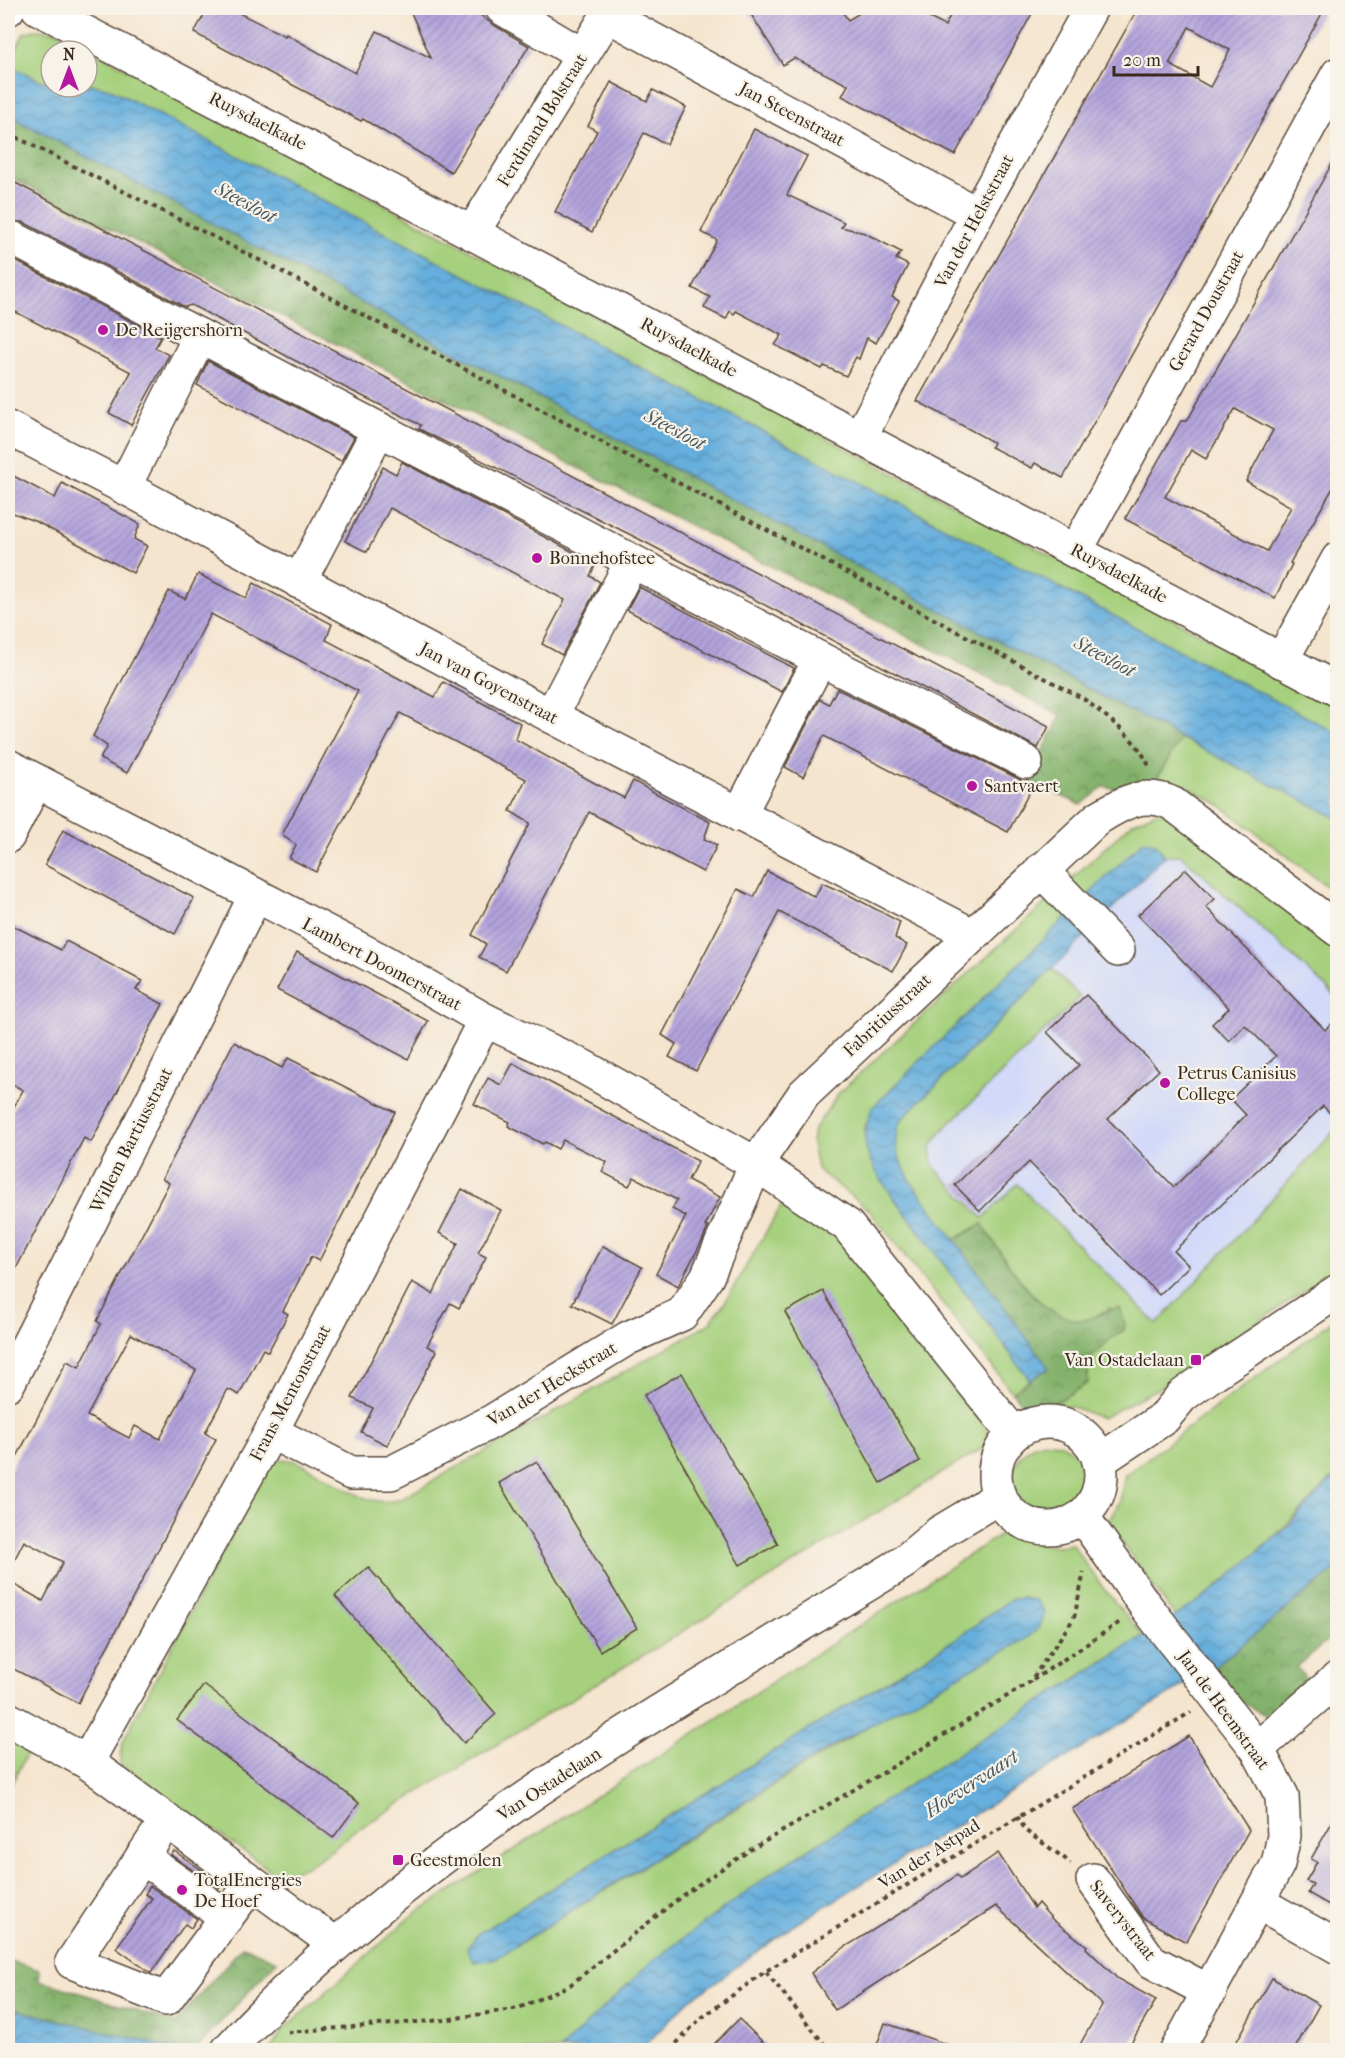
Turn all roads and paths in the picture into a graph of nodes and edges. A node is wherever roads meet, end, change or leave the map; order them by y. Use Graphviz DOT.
graph roads {
  1 [pos="38,8"];
  2 [pos="502,8"];
  3 [pos="1092,8"];
  4 [pos="609,11"];
  5 [pos="582,55"];
  6 [pos="1338,74"];
  7 [pos="8,133"];
  8 [pos="977,214"];
  9 [pos="472,233"];
  10 [pos="15,239"];
  11 [pos="200,336"];
  12 [pos="8,428"];
  13 [pos="379,429"];
  14 [pos="860,437"];
  15 [pos="124,488"];
  16 [pos="1076,550"];
  17 [pos="1338,559"];
  18 [pos="632,561"];
  19 [pos="299,582"];
  20 [pos="820,659"];
  21 [pos="1281,661"];
  22 [pos="1338,690"];
  23 [pos="551,716"];
  24 [pos="1026,762"];
  25 [pos="8,766"];
  26 [pos="36,782"];
  27 [pos="1163,799"];
  28 [pos="739,815"];
  29 [pos="8,836"];
  30 [pos="1041,870"];
  31 [pos="255,897"];
  32 [pos="1338,930"];
  33 [pos="972,935"];
  34 [pos="1109,940"];
  35 [pos="485,1020"];
  36 [pos="756,1164"];
  37 [pos="1338,1291"];
  38 [pos="8,1384"];
  39 [pos="271,1432"];
  40 [pos="1014,1434"];
  41 [pos="1094,1451"];
  42 [pos="1005,1505"];
  43 [pos="1091,1529"];
  44 [pos="1153,1615"];
  45 [pos="1338,1678"];
  46 [pos="1030,1682"];
  47 [pos="1208,1687"];
  48 [pos="8,1719"];
  49 [pos="1257,1749"];
  50 [pos="87,1762"];
  51 [pos="1017,1816"];
  52 [pos="166,1820"];
  53 [pos="142,1857"];
  54 [pos="1093,1880"];
  55 [pos="252,1883"];
  56 [pos="1258,1903"];
  57 [pos="227,1917"];
  58 [pos="334,1943"];
  59 [pos="1338,1947"];
  60 [pos="766,1971"];
  61 [pos="1210,1992"];
  62 [pos="236,2042"];
  63 [pos="669,2050"];
  64 [pos="829,2050"];
  65 [pos="1177,2050"];
  1 -- 9 [label="street, Ruysdaelkade"];
  2 -- 5 [label="street"];
  3 -- 8 [label="street, Van der Helststraat"];
  4 -- 5 [label="street, Ferdinand Bolstraat"];
  4 -- 8 [label="street, Jan Steenstraat"];
  5 -- 9 [label="street, Ferdinand Bolstraat"];
  6 -- 16 [label="street, Gerard Doustraat"];
  7 -- 27 [label="path"];
  8 -- 14 [label="street, Van der Helststraat"];
  9 -- 14 [label="street, Ruysdaelkade"];
  10 -- 11 [label="street"];
  11 -- 13 [label="street"];
  11 -- 15 [label="street"];
  12 -- 15 [label="street, Jan van Goyenstraat"];
  13 -- 18 [label="street"];
  13 -- 19 [label="street"];
  14 -- 16 [label="street, Ruysdaelkade"];
  15 -- 19 [label="street, Jan van Goyenstraat"];
  16 -- 21 [label="street, Ruysdaelkade"];
  17 -- 21 [label="street"];
  18 -- 20 [label="street"];
  18 -- 23 [label="street"];
  19 -- 23 [label="street, Jan van Goyenstraat"];
  20 -- 24 [label="street"];
  20 -- 28 [label="street"];
  21 -- 22 [label="street, Ruysdaelkade"];
  23 -- 28 [label="street, Jan van Goyenstraat"];
  25 -- 26 [label="street, Lambert Doomerstraat"];
  26 -- 29 [label="street"];
  26 -- 31 [label="street, Lambert Doomerstraat"];
  27 -- 30 [label="street, Fabritiusstraat"];
  27 -- 32 [label="street"];
  28 -- 33 [label="street, Jan van Goyenstraat"];
  30 -- 33 [label="street, Fabritiusstraat"];
  30 -- 34 [label="street"];
  31 -- 35 [label="street, Lambert Doomerstraat"];
  31 -- 38 [label="street, Willem Bartiusstraat"];
  33 -- 36 [label="street, Fabritiusstraat"];
  35 -- 36 [label="street, Lambert Doomerstraat"];
  35 -- 39 [label="street, Frans Mentonstraat"];
  36 -- 39 [label="street, Van der Heckstraat"];
  36 -- 40 [label="street"];
  37 -- 41 [label="street"];
  39 -- 50 [label="street, Frans Mentonstraat"];
  40 -- 41 [label="street"];
  40 -- 42 [label="street"];
  41 -- 43 [label="street"];
  42 -- 43 [label="street"];
  42 -- 58 [label="street, Van Ostadelaan"];
  43 -- 44 [label="street, Jan de Heemstraat"];
  43 -- 46 [label="path"];
  44 -- 46 [label="path"];
  44 -- 47 [label="street, Jan de Heemstraat"];
  45 -- 49 [label="street"];
  46 -- 62 [label="path"];
  47 -- 49 [label="street, Jan de Heemstraat"];
  47 -- 51 [label="path, Van der Astpad"];
  48 -- 50 [label="street"];
  49 -- 56 [label="street, Jan de Heemstraat"];
  50 -- 52 [label="street"];
  51 -- 54 [label="path, Saverystraat"];
  51 -- 60 [label="path, Van der Astpad"];
  52 -- 53 [label="street"];
  52 -- 55 [label="street"];
  53 -- 57 [label="street"];
  53 -- 57 [label="street"];
  54 -- 61 [label="street, Saverystraat"];
  55 -- 57 [label="street"];
  55 -- 58 [label="street"];
  56 -- 59 [label="street"];
  56 -- 61 [label="street, Jan de Heemstraat"];
  58 -- 62 [label="street, Van Ostadelaan"];
  60 -- 63 [label="path, Van der Astpad"];
  60 -- 64 [label="path"];
  61 -- 65 [label="street, Jan de Heemstraat"];
}
